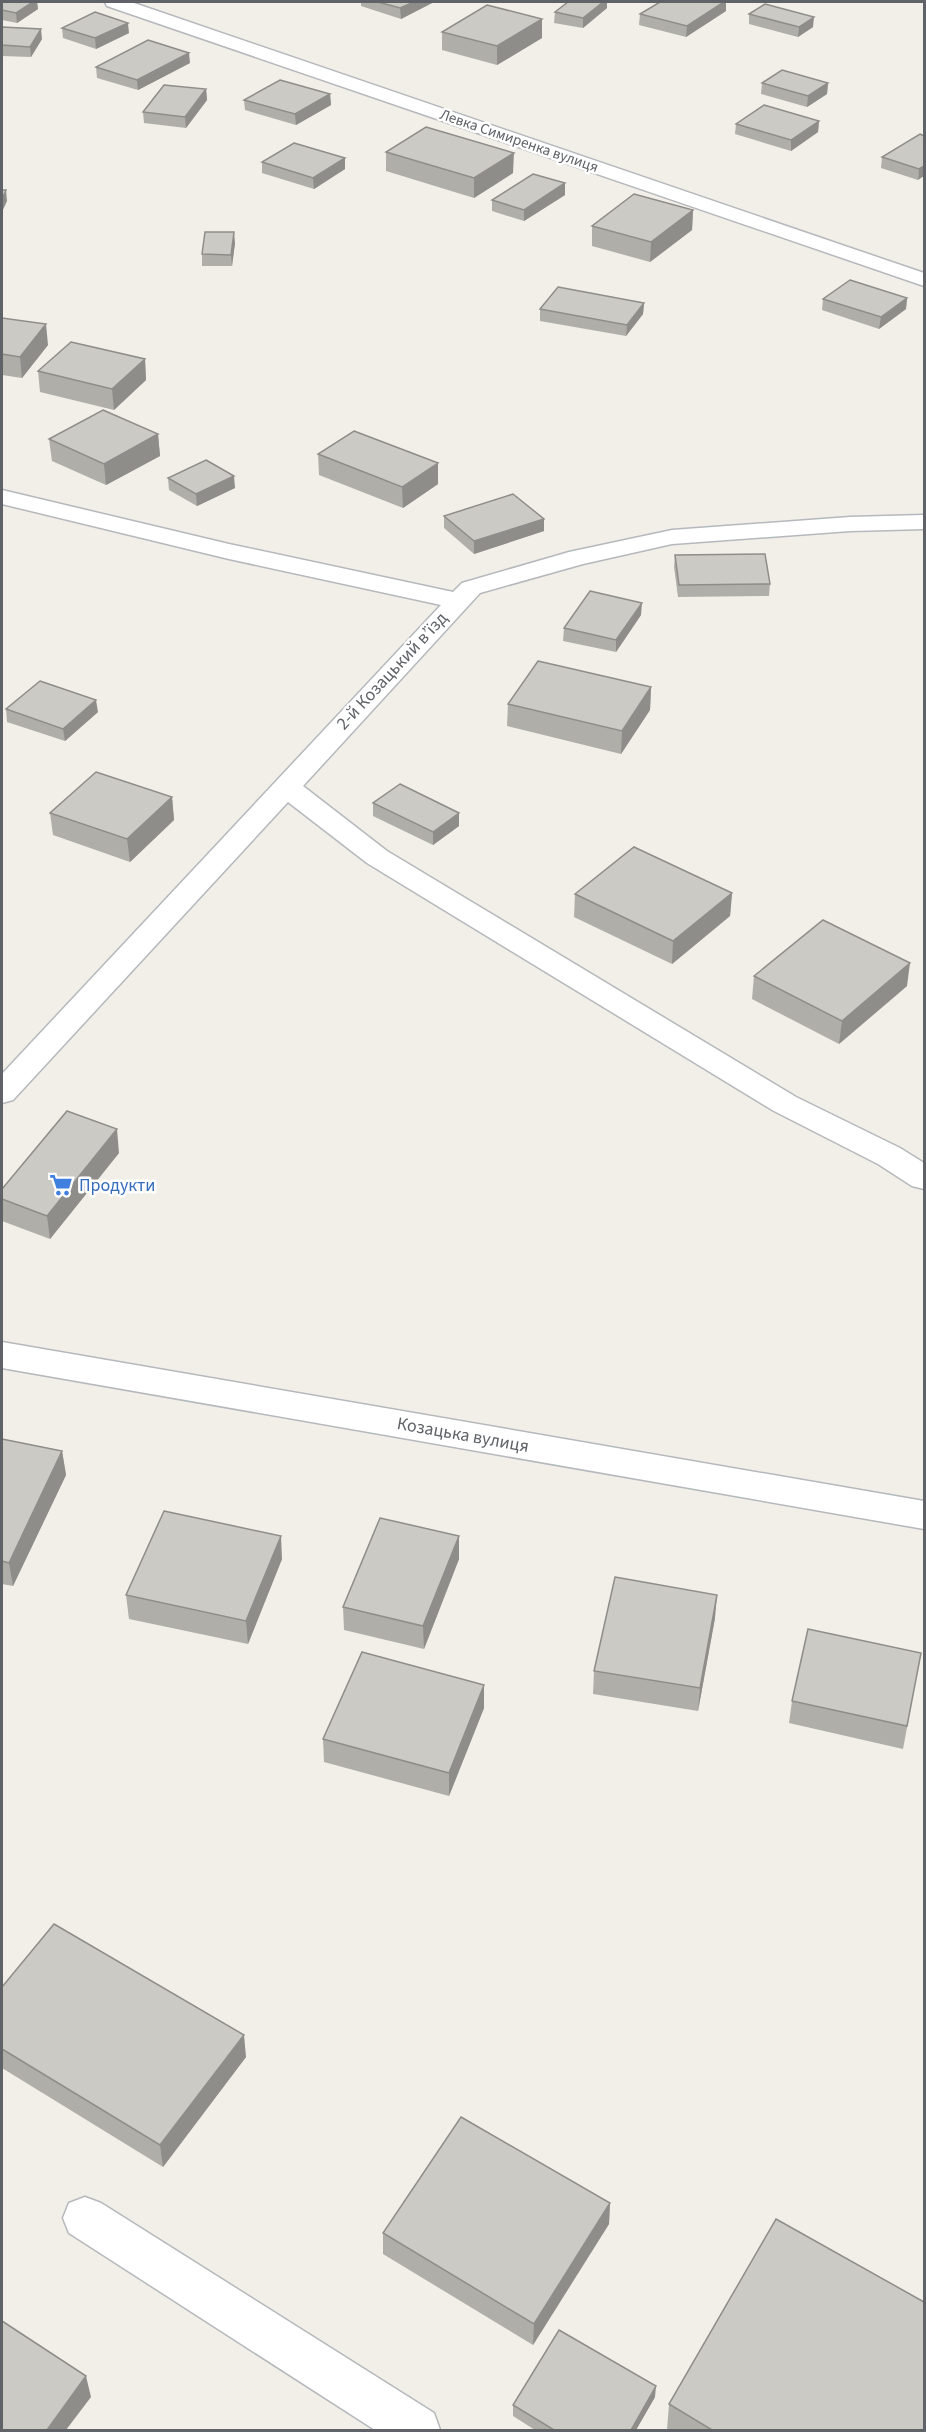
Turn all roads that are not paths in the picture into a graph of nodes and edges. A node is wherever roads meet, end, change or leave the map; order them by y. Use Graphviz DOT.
graph roads {
  1 [pos="114,2"];
  2 [pos="924,280"];
  3 [pos="2,497"];
  4 [pos="919,520"];
  5 [pos="457,601"];
  6 [pos="286,786"];
  7 [pos="2,1093"];
  8 [pos="924,1178"];
  9 [pos="2,1355"];
  10 [pos="924,1515"];
  11 [pos="85,2218"];
  12 [pos="417,2430"];
  1 -- 2 [label="street, Левка Симиренка вулиця"];
  3 -- 5 [label="street"];
  4 -- 5 [label="street, 2-й Козацький в’їзд"];
  5 -- 6 [label="street, 2-й Козацький в’їзд"];
  6 -- 7 [label="street, 2-й Козацький в’їзд"];
  6 -- 8 [label="street"];
  9 -- 10 [label="street, Козацька вулиця"];
  11 -- 12 [label="street"];
}
